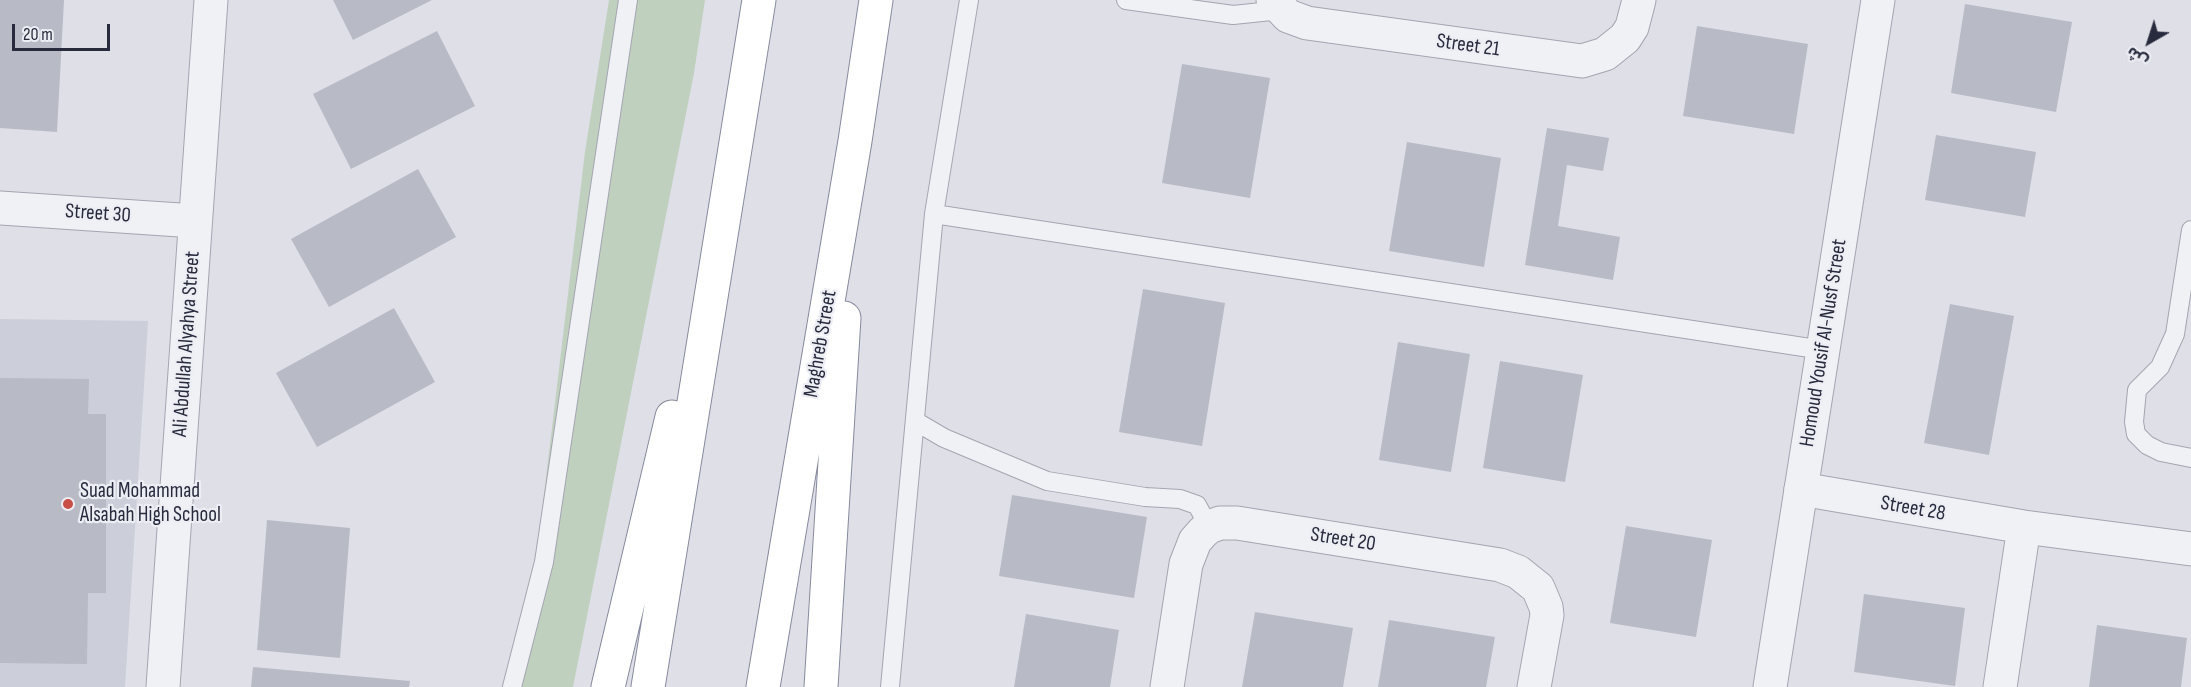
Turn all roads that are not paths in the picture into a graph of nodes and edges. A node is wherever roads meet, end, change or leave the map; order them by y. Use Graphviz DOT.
graph roads {
  1 [pos="211,0"];
  2 [pos="628,0"];
  3 [pos="759,0"];
  4 [pos="876,0"];
  5 [pos="969,0"];
  6 [pos="1126,0"];
  7 [pos="1639,0"];
  8 [pos="1878,0"];
  9 [pos="1277,5"];
  10 [pos="741,117"];
  11 [pos="855,141"];
  12 [pos="0,208"];
  13 [pos="934,214"];
  14 [pos="195,220"];
  15 [pos="2191,230"];
  16 [pos="2187,288"];
  17 [pos="1823,350"];
  18 [pos="915,421"];
  19 [pos="2191,458"];
  20 [pos="1801,489"];
  21 [pos="1209,526"];
  22 [pos="2024,527"];
  23 [pos="2191,549"];
  24 [pos="162,687"];
  25 [pos="512,687"];
  26 [pos="608,687"];
  27 [pos="648,687"];
  28 [pos="762,687"];
  29 [pos="820,687"];
  30 [pos="890,687"];
  31 [pos="1167,687"];
  32 [pos="1534,687"];
  33 [pos="1770,687"];
  34 [pos="2000,687"];
  1 -- 14 [label="street, Ali Abdullah Alyahya Street"];
  2 -- 25 [label="lane"];
  3 -- 10 [label="highway"];
  4 -- 11 [label="highway, Maghreb Street"];
  5 -- 13 [label="lane"];
  6 -- 9 [label="lane"];
  7 -- 9 [label="street, Street 21"];
  8 -- 17 [label="street, Homoud Yousif Al-Nusf Street"];
  10 -- 26 [label="highway"];
  10 -- 27 [label="highway"];
  11 -- 28 [label="highway, Maghreb Street"];
  11 -- 29 [label="highway"];
  12 -- 14 [label="street, Street 30"];
  13 -- 17 [label="lane"];
  13 -- 18 [label="lane"];
  14 -- 24 [label="street, Ali Abdullah Alyahya Street"];
  15 -- 16 [label="lane"];
  16 -- 19 [label="lane"];
  17 -- 20 [label="street, Homoud Yousif Al-Nusf Street"];
  18 -- 21 [label="lane"];
  18 -- 30 [label="lane"];
  20 -- 22 [label="street, Street 28"];
  20 -- 33 [label="street, Homoud Yousif Al-Nusf Street"];
  21 -- 31 [label="street"];
  21 -- 32 [label="street, Street 20"];
  22 -- 23 [label="street, Street 28"];
  22 -- 34 [label="street"];
}
